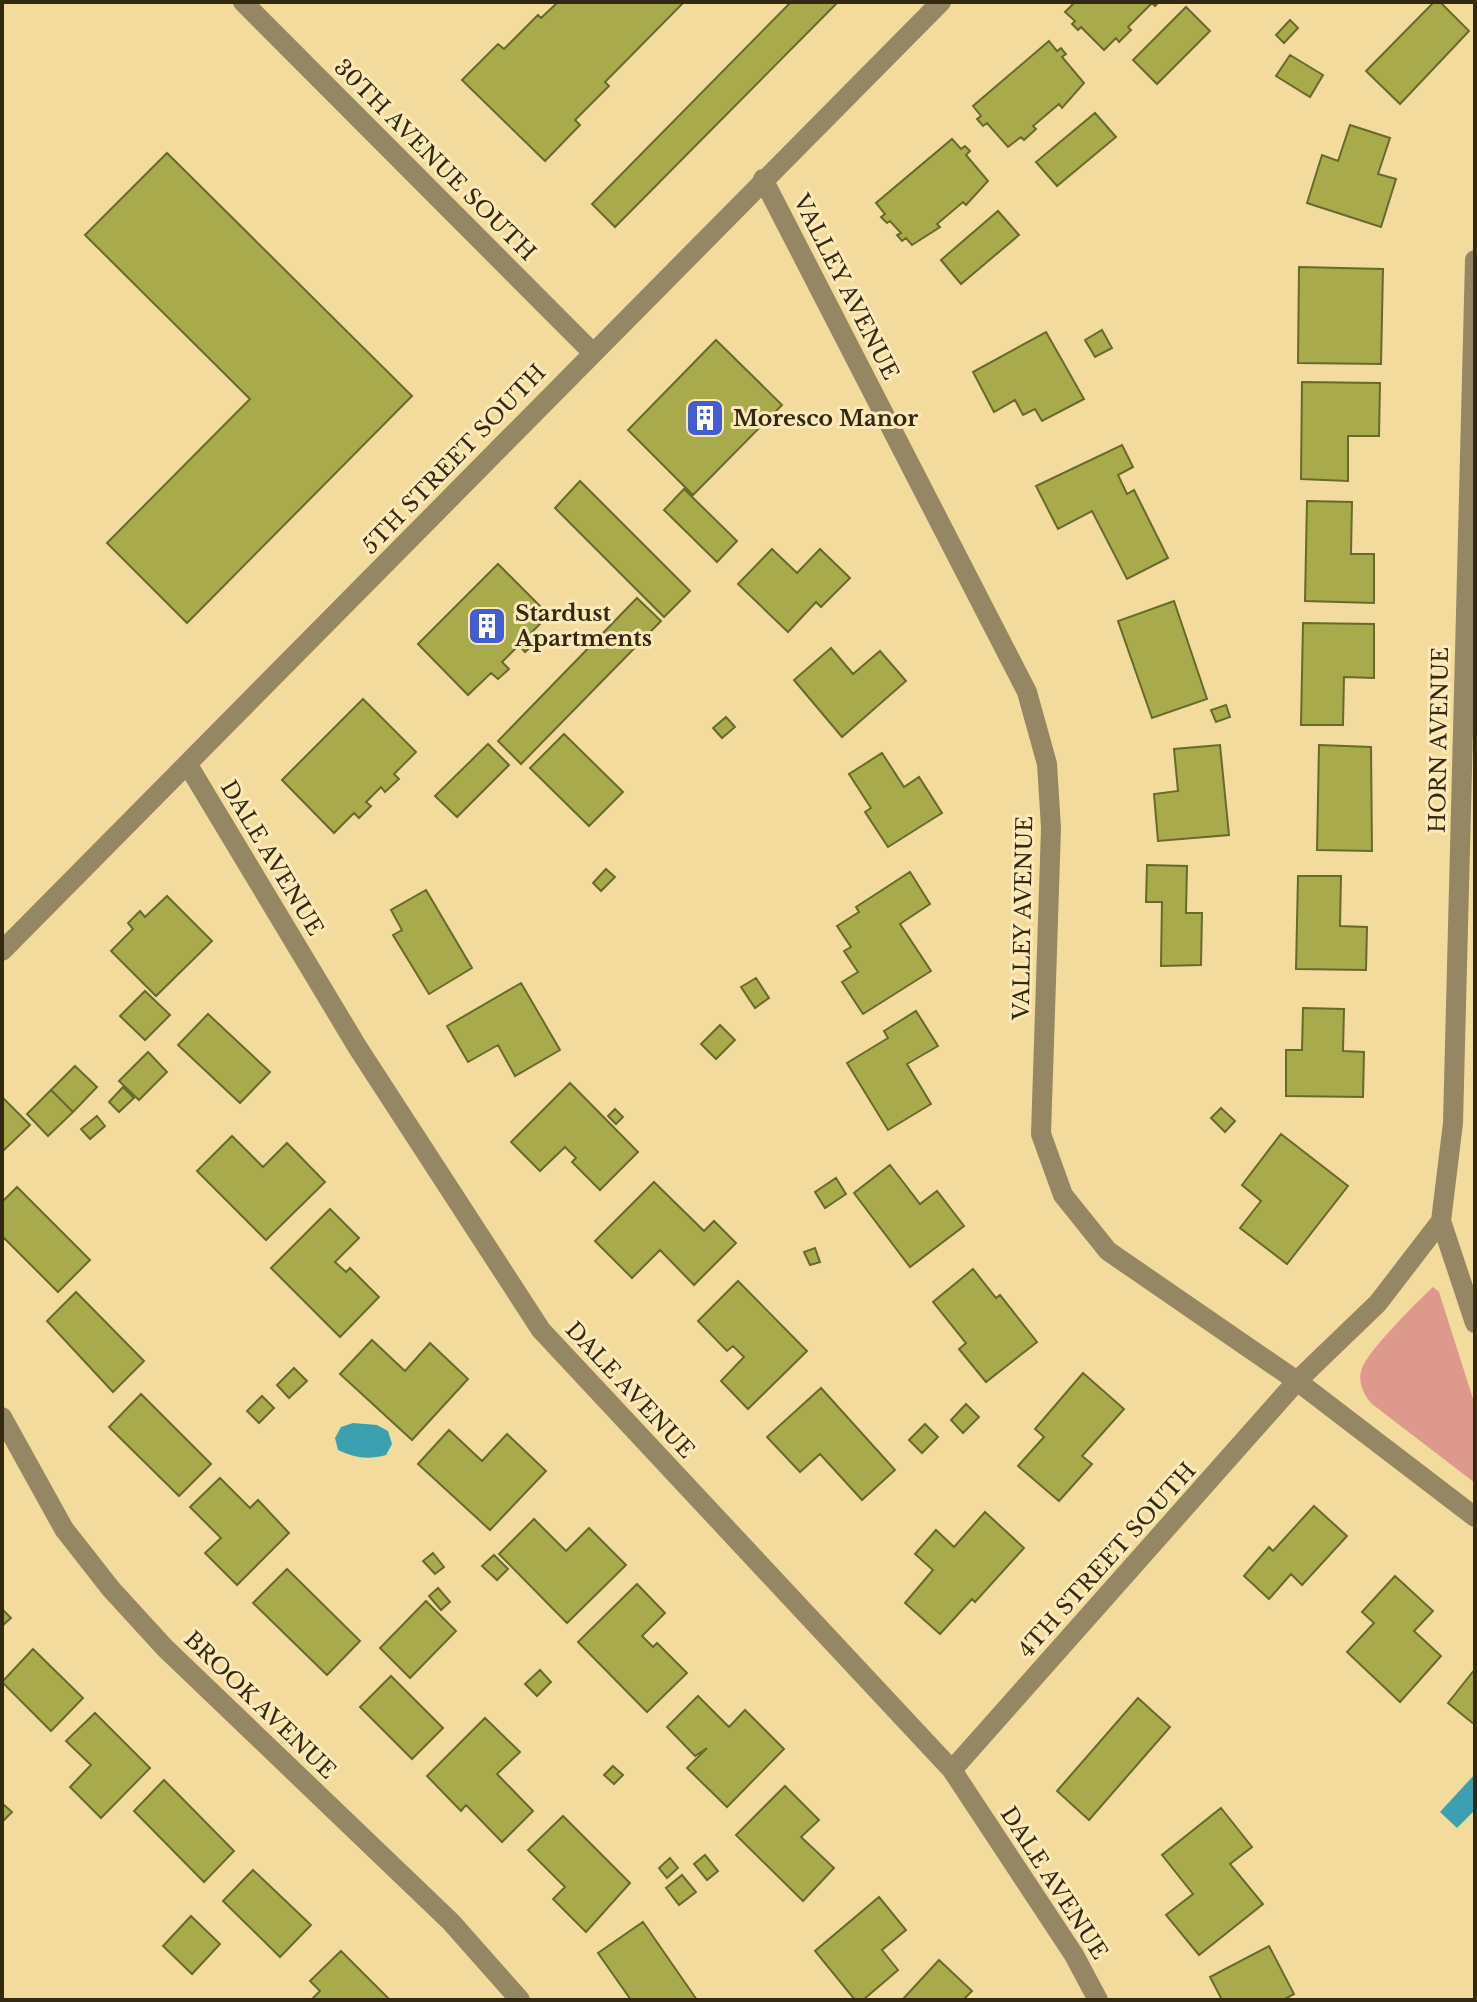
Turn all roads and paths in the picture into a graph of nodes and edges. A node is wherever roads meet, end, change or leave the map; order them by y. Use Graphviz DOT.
graph roads {
  1 [pos="243,2"];
  2 [pos="941,2"];
  3 [pos="763,179"];
  4 [pos="1475,260"];
  5 [pos="592,352"];
  6 [pos="188,765"];
  7 [pos="2,951"];
  8 [pos="1441,1221"];
  9 [pos="1475,1323"];
  10 [pos="1297,1381"];
  11 [pos="2,1417"];
  12 [pos="1475,1517"];
  13 [pos="952,1770"];
  14 [pos="520,2000"];
  15 [pos="1098,2000"];
  1 -- 5 [label="street, 30TH AVENUE SOUTH"];
  2 -- 3 [label="street, 5TH STREET SOUTH"];
  3 -- 5 [label="street, 5TH STREET SOUTH"];
  3 -- 10 [label="street, VALLEY AVENUE"];
  4 -- 8 [label="street, HORN AVENUE"];
  5 -- 6 [label="street, 5TH STREET SOUTH"];
  6 -- 7 [label="street, 5TH STREET SOUTH"];
  6 -- 13 [label="street, DALE AVENUE"];
  8 -- 9 [label="street, HORN AVENUE"];
  8 -- 10 [label="street"];
  10 -- 12 [label="street, VALLEY AVENUE"];
  10 -- 13 [label="street, 4TH STREET SOUTH"];
  11 -- 14 [label="street, BROOK AVENUE"];
  13 -- 15 [label="street, DALE AVENUE"];
}
